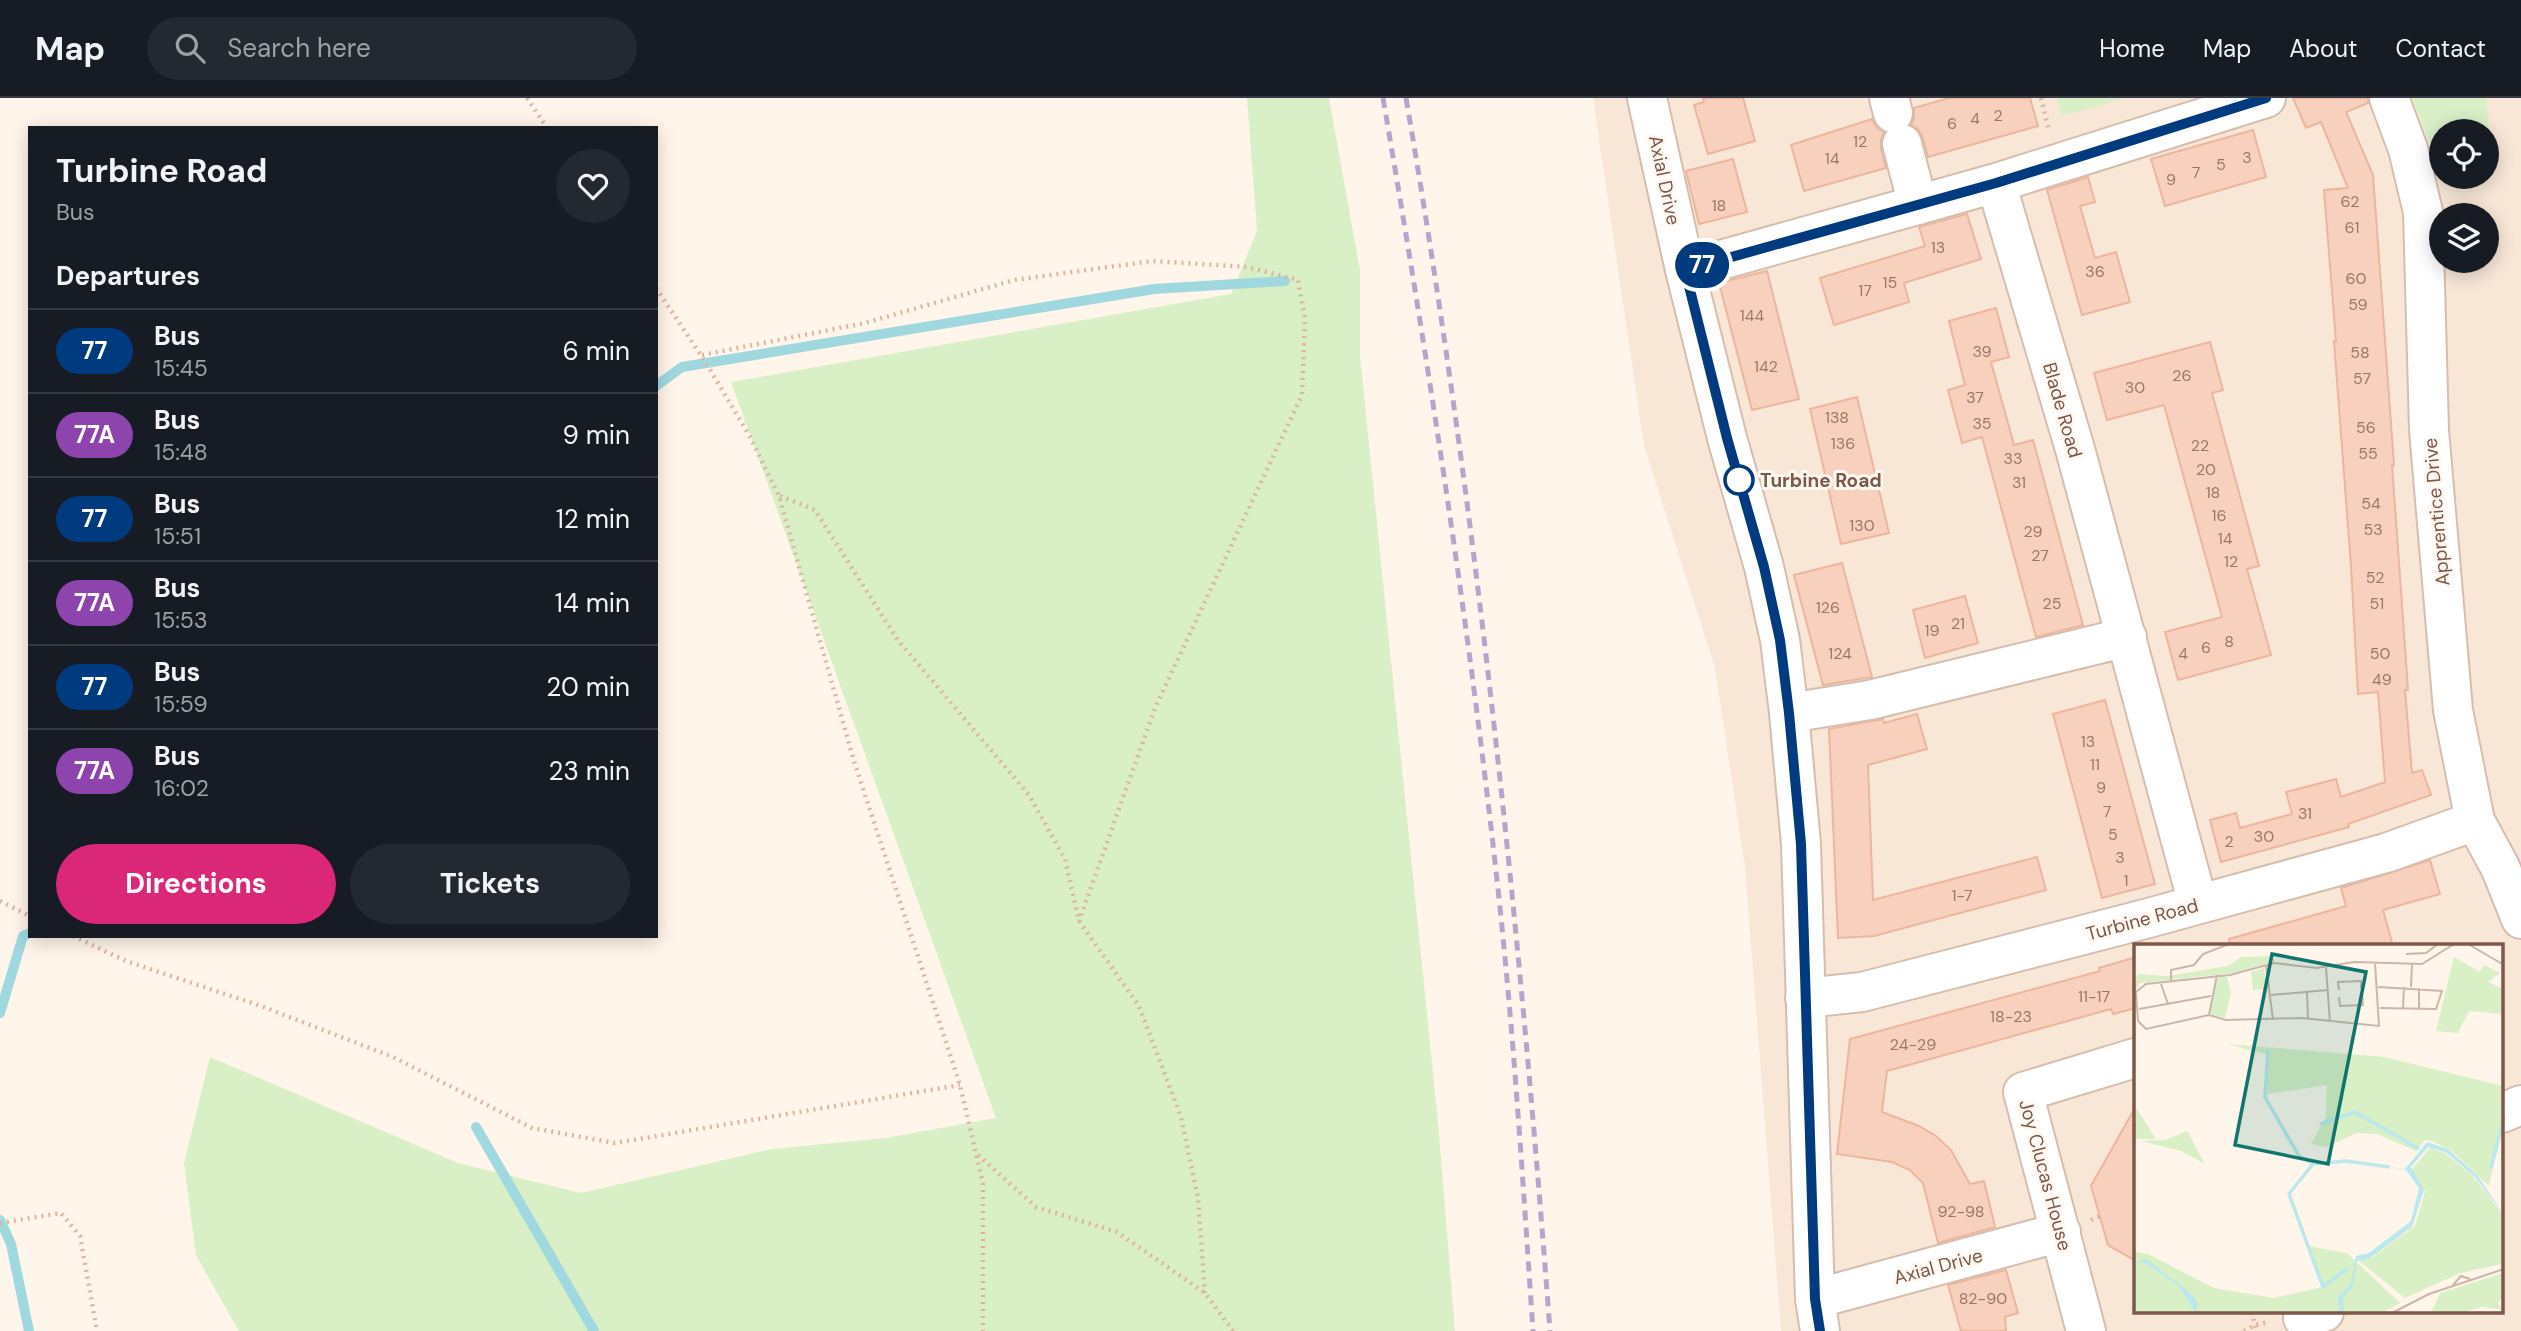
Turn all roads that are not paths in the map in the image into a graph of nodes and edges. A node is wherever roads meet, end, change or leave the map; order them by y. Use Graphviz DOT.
graph roads {
  1 [pos="1647,98"];
  2 [pos="2266,98"];
  3 [pos="2389,98"];
  4 [pos="1894,118"];
  5 [pos="1996,183"];
  6 [pos="1918,205"];
  7 [pos="1685,270"];
  8 [pos="2127,637"];
  9 [pos="1789,713"];
  10 [pos="2475,821"];
  11 [pos="2198,904"];
  12 [pos="2521,919"];
  13 [pos="1805,998"];
  14 [pos="2134,1058"];
  15 [pos="2521,1105"];
  16 [pos="2504,1112"];
  17 [pos="2061,1232"];
  18 [pos="1818,1315"];
  19 [pos="2087,1331"];
  1 -- 7 [label="street, Axial Drive"];
  2 -- 5 [label="street"];
  3 -- 10 [label="street, Apprentice Drive"];
  4 -- 6 [label="street"];
  5 -- 6 [label="street"];
  5 -- 8 [label="street, Blade Road"];
  6 -- 7 [label="street"];
  7 -- 9 [label="street, Axial Drive"];
  8 -- 9 [label="street"];
  8 -- 11 [label="street, Blade Road"];
  9 -- 13 [label="street, Axial Drive"];
  10 -- 11 [label="street, Turbine Road"];
  10 -- 12 [label="street, Apprentice Drive"];
  11 -- 13 [label="street, Turbine Road"];
  13 -- 18 [label="street, Axial Drive"];
  14 -- 17 [label="street, Joy Clucas House"];
  15 -- 16 [label="street"];
  17 -- 18 [label="street, Axial Drive"];
  17 -- 19 [label="street, Joy Clucas House"];
}
